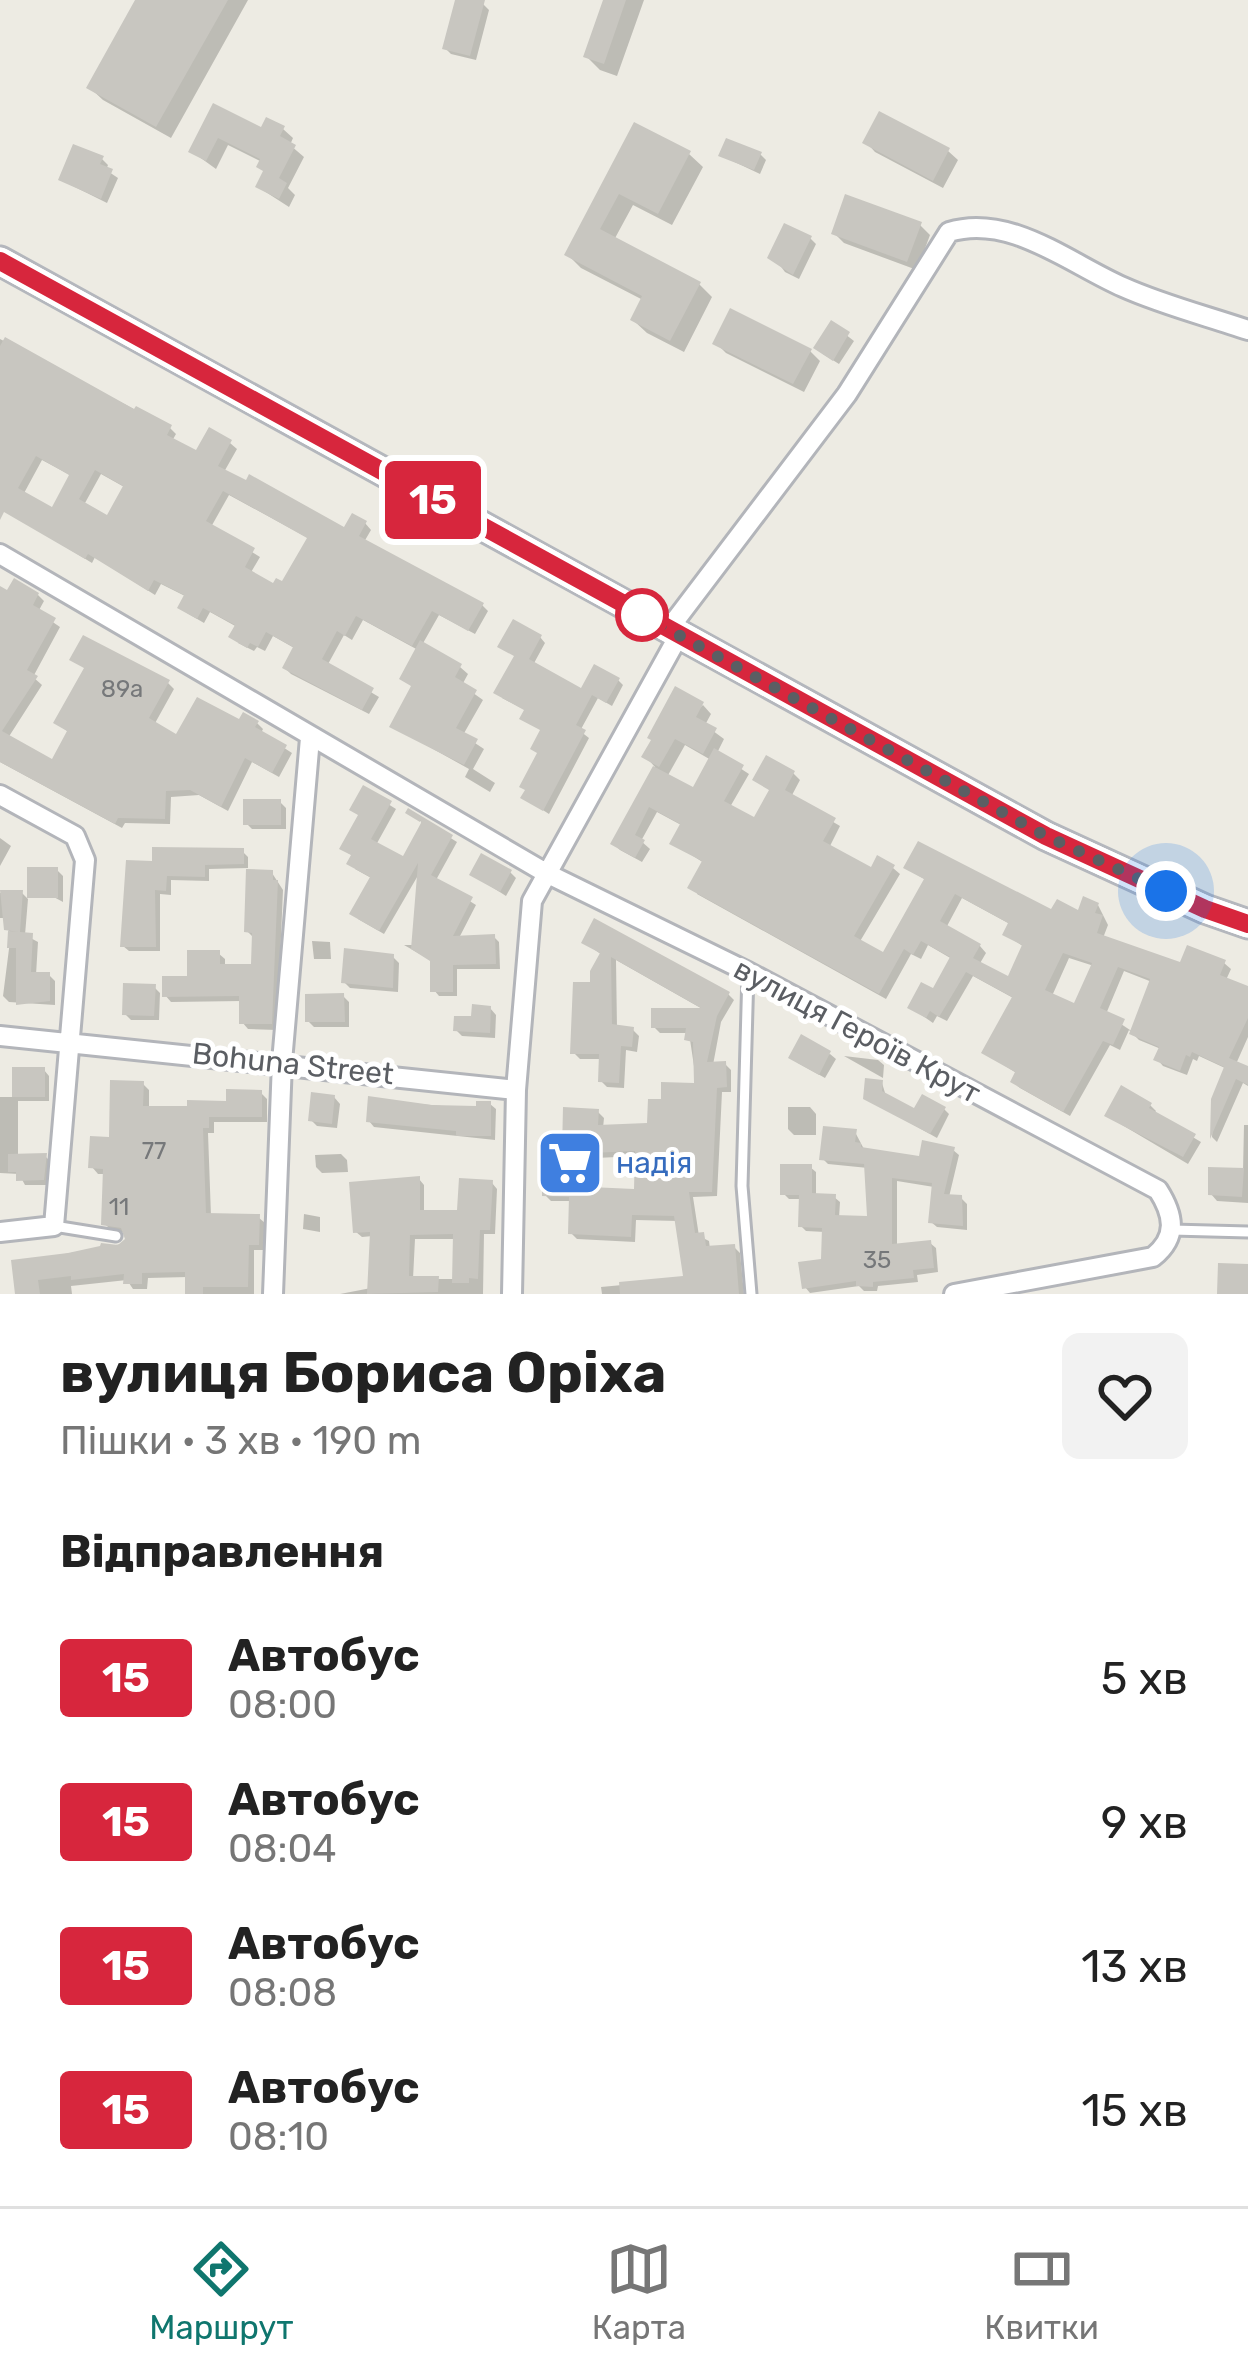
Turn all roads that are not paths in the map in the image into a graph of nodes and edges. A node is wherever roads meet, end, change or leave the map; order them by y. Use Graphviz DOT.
graph roads {
  1 [pos="0,261"];
  2 [pos="1248,330"];
  3 [pos="0,554"];
  4 [pos="674,633"];
  5 [pos="310,738"];
  6 [pos="0,795"];
  7 [pos="546,873"];
  8 [pos="1248,924"];
  9 [pos="748,972"];
  10 [pos="0,1036"];
  11 [pos="70,1041"];
  12 [pos="283,1062"];
  13 [pos="516,1090"];
  14 [pos="54,1226"];
  15 [pos="1172,1230"];
  16 [pos="0,1232"];
  17 [pos="1248,1232"];
  18 [pos="116,1236"];
  19 [pos="273,1294"];
  20 [pos="512,1294"];
  21 [pos="751,1294"];
  22 [pos="954,1294"];
  1 -- 4 [label="street"];
  2 -- 4 [label="street"];
  3 -- 5 [label="street, вулиця Героїв Крут"];
  4 -- 7 [label="street"];
  4 -- 8 [label="street"];
  5 -- 7 [label="street, вулиця Героїв Крут"];
  5 -- 12 [label="street"];
  6 -- 11 [label="street"];
  7 -- 9 [label="street, вулиця Героїв Крут"];
  7 -- 13 [label="street"];
  9 -- 15 [label="street, вулиця Героїв Крут"];
  9 -- 21 [label="lane"];
  10 -- 11 [label="street, Bohuna Street"];
  11 -- 12 [label="street, Bohuna Street"];
  11 -- 14 [label="street"];
  12 -- 13 [label="street, Bohuna Street"];
  12 -- 19 [label="street"];
  13 -- 20 [label="street"];
  14 -- 16 [label="street"];
  14 -- 18 [label="lane"];
  15 -- 17 [label="lane"];
  15 -- 22 [label="street"];
}
